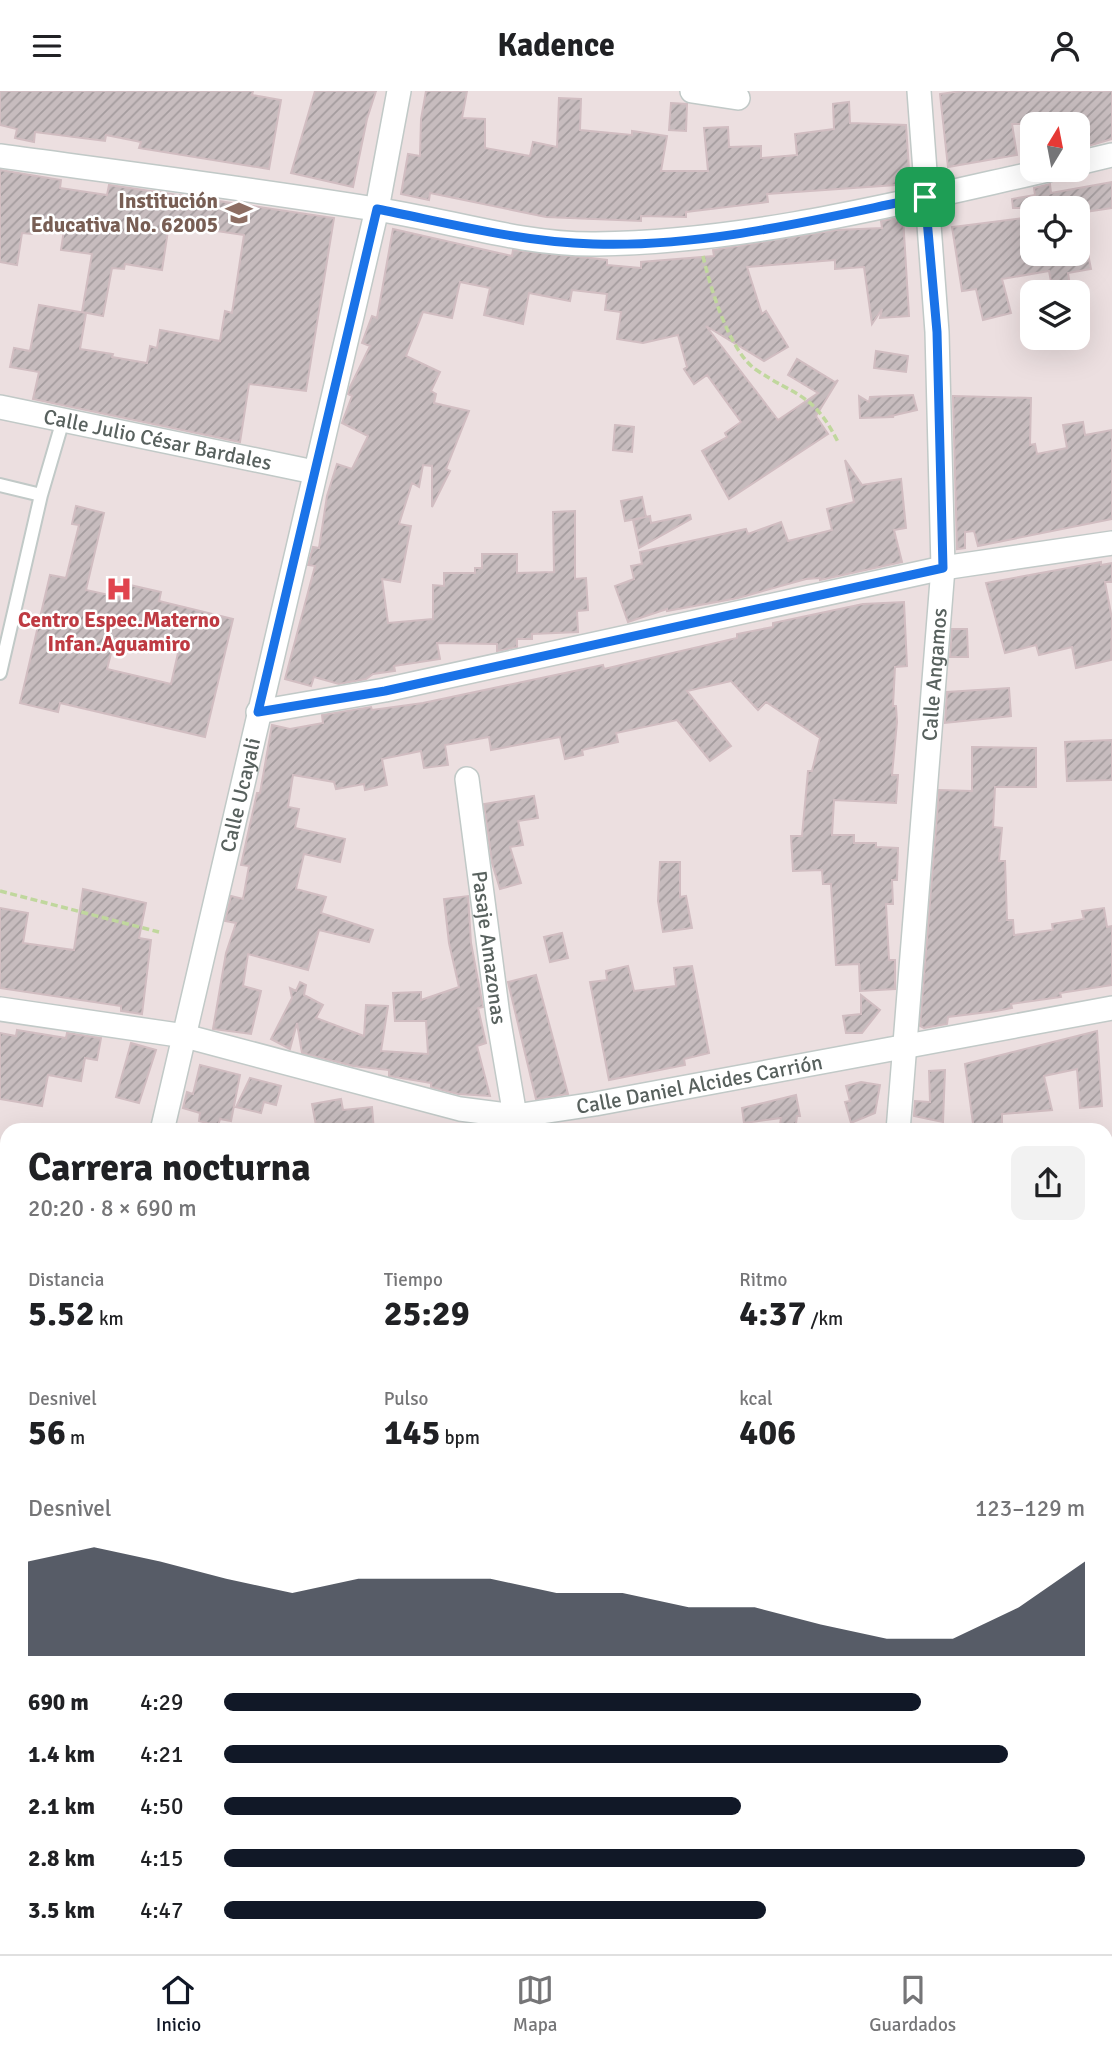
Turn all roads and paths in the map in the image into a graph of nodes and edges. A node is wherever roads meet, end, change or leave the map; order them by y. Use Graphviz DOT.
graph roads {
  1 [pos="400,91"];
  2 [pos="692,91"];
  3 [pos="919,91"];
  4 [pos="738,98"];
  5 [pos="1112,155"];
  6 [pos="0,156"];
  7 [pos="1090,160"];
  8 [pos="1020,176"];
  9 [pos="925,197"];
  10 [pos="377,209"];
  11 [pos="699,237"];
  12 [pos="0,407"];
  13 [pos="63,420"];
  14 [pos="838,442"];
  15 [pos="314,472"];
  16 [pos="0,485"];
  17 [pos="41,495"];
  18 [pos="1112,543"];
  19 [pos="943,568"];
  20 [pos="0,673"];
  21 [pos="258,712"];
  22 [pos="467,779"];
  23 [pos="0,891"];
  24 [pos="159,932"];
  25 [pos="1112,1007"];
  26 [pos="0,1009"];
  27 [pos="185,1035"];
  28 [pos="902,1047"];
  29 [pos="164,1123"];
  30 [pos="515,1123"];
  31 [pos="898,1123"];
  1 -- 10 [label="street, Calle Ucayali"];
  2 -- 4 [label="street"];
  3 -- 9 [label="street, Calle Angamos"];
  5 -- 7 [label="street"];
  6 -- 10 [label="street"];
  8 -- 9 [label="street"];
  9 -- 11 [label="street"];
  9 -- 19 [label="street, Calle Angamos"];
  10 -- 11 [label="street"];
  10 -- 15 [label="street, Calle Ucayali"];
  11 -- 14 [label="path"];
  12 -- 13 [label="street, Calle Julio César Bardales"];
  13 -- 15 [label="street, Calle Julio César Bardales"];
  13 -- 17 [label="lane"];
  15 -- 21 [label="street, Calle Ucayali"];
  16 -- 17 [label="lane"];
  17 -- 20 [label="lane"];
  18 -- 19 [label="street"];
  19 -- 21 [label="street"];
  19 -- 28 [label="street, Calle Angamos"];
  21 -- 27 [label="street, Calle Ucayali"];
  22 -- 30 [label="street, Pasaje Amazonas"];
  23 -- 24 [label="path"];
  25 -- 28 [label="street, Calle Daniel Alcides Carrión"];
  26 -- 27 [label="street, Calle Daniel Alcides Carrión"];
  27 -- 29 [label="street, Calle Ucayali"];
  27 -- 30 [label="street, Calle Daniel Alcides Carrión"];
  28 -- 30 [label="street, Calle Daniel Alcides Carrión"];
  28 -- 31 [label="street, Calle Angamos"];
}
